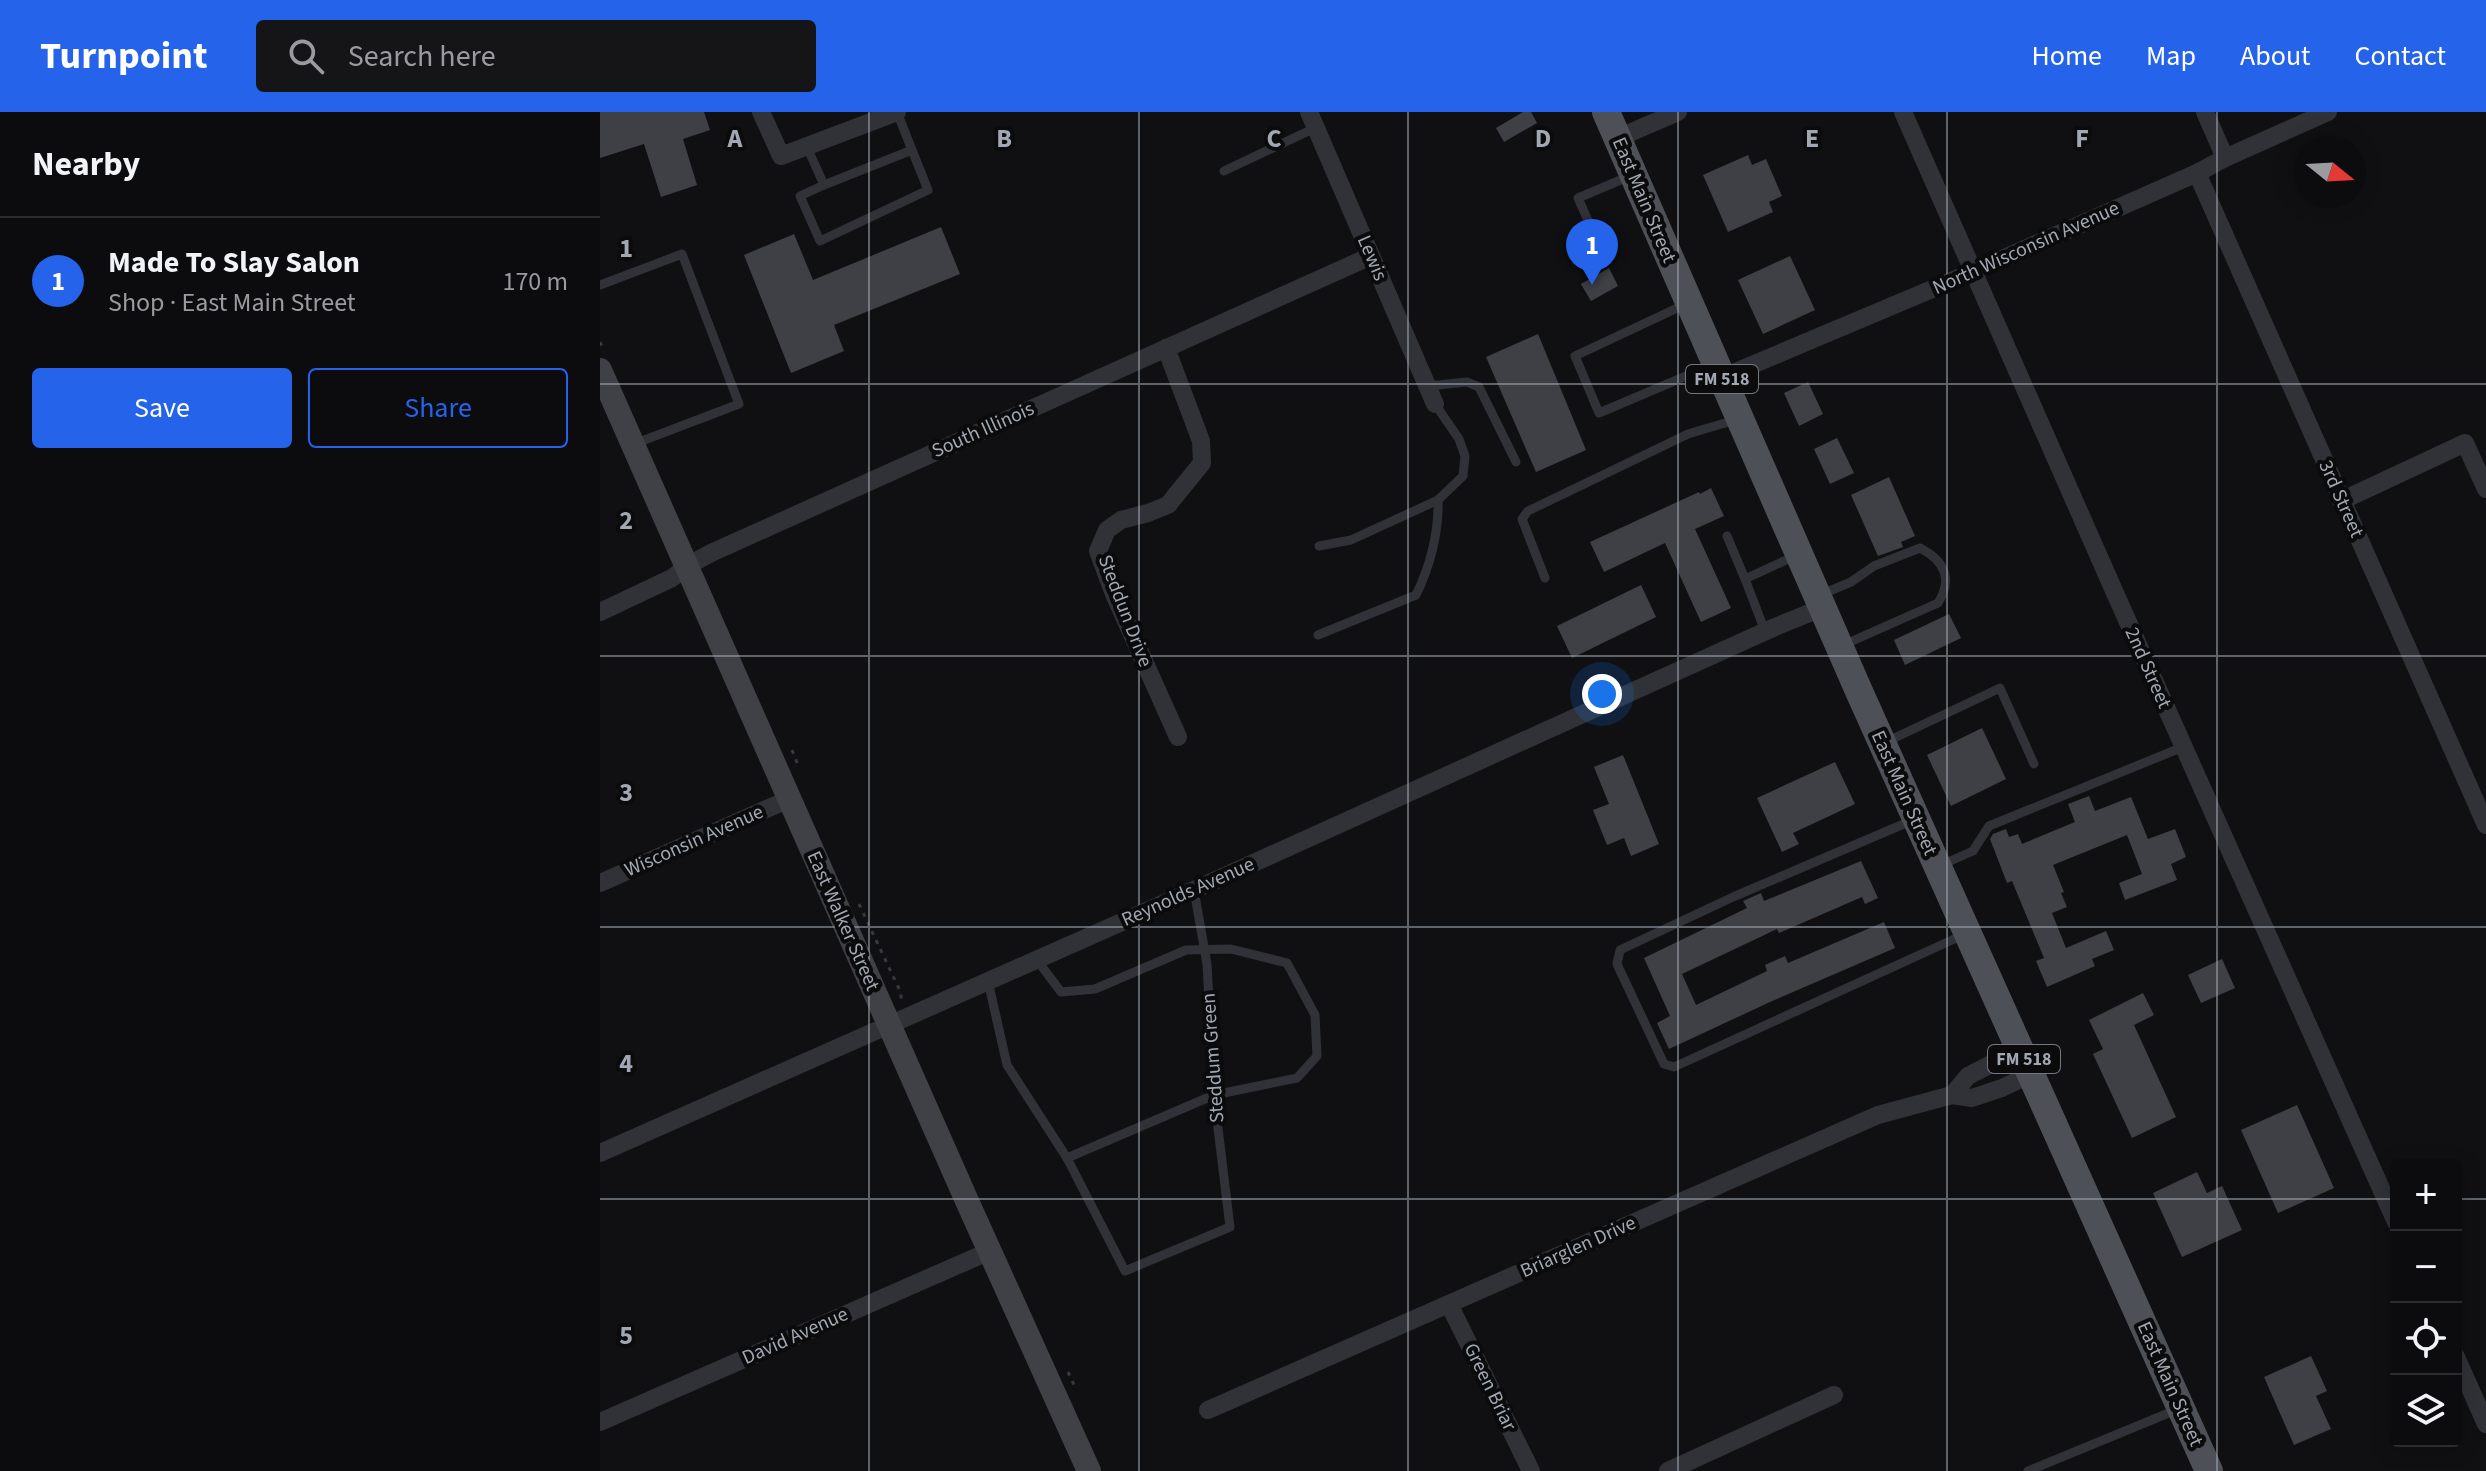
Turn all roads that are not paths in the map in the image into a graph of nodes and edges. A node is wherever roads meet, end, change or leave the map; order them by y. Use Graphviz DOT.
graph roads {
  1 [pos="761,112"];
  2 [pos="897,112"];
  3 [pos="1606,112"];
  4 [pos="1678,112"];
  5 [pos="1903,112"];
  6 [pos="2205,112"];
  7 [pos="2328,112"];
  8 [pos="1312,120"];
  9 [pos="1618,138"];
  10 [pos="807,147"];
  11 [pos="912,150"];
  12 [pos="2225,158"];
  13 [pos="1224,171"];
  14 [pos="2197,173"];
  15 [pos="1633,175"];
  16 [pos="824,185"];
  17 [pos="1591,227"];
  18 [pos="1371,256"];
  19 [pos="1975,271"];
  20 [pos="600,285"];
  21 [pos="1688,303"];
  22 [pos="1166,348"];
  23 [pos="600,370"];
  24 [pos="1718,371"];
  25 [pos="1428,386"];
  26 [pos="1435,404"];
  27 [pos="1739,418"];
  28 [pos="632,444"];
  29 [pos="1516,462"];
  30 [pos="2486,489"];
  31 [pos="1438,500"];
  32 [pos="2341,501"];
  33 [pos="1727,536"];
  34 [pos="1319,546"];
  35 [pos="1798,554"];
  36 [pos="687,566"];
  37 [pos="1545,578"];
  38 [pos="1745,579"];
  39 [pos="1820,602"];
  40 [pos="600,612"];
  41 [pos="1770,629"];
  42 [pos="1318,635"];
  43 [pos="1839,646"];
  44 [pos="1178,737"];
  45 [pos="1883,743"];
  46 [pos="2183,747"];
  47 [pos="2034,764"];
  48 [pos="789,799"];
  49 [pos="1916,819"];
  50 [pos="2486,825"];
  51 [pos="1937,867"];
  52 [pos="600,883"];
  53 [pos="1194,890"];
  54 [pos="1968,933"];
  55 [pos="1204,950"];
  56 [pos="1037,960"];
  57 [pos="988,981"];
  58 [pos="889,1025"];
  59 [pos="2026,1062"];
  60 [pos="1214,1095"];
  61 [pos="1952,1095"];
  62 [pos="600,1153"];
  63 [pos="1067,1158"];
  64 [pos="2390,1209"];
  65 [pos="990,1251"];
  66 [pos="1449,1304"];
  67 [pos="2462,1370"];
  68 [pos="1834,1395"];
  69 [pos="2181,1408"];
  70 [pos="1208,1410"];
  71 [pos="600,1422"];
  72 [pos="2486,1424"];
  73 [pos="1089,1471"];
  74 [pos="1531,1471"];
  75 [pos="1668,1471"];
  76 [pos="2028,1471"];
  77 [pos="2209,1471"];
  1 -- 10 [label="street"];
  2 -- 10 [label="street"];
  2 -- 11 [label="lane"];
  3 -- 9 [label="main road, East Main Street / FM 518"];
  4 -- 9 [label="street"];
  5 -- 19 [label="street, 2nd Street"];
  6 -- 12 [label="street"];
  7 -- 12 [label="street, North Wisconsin Avenue"];
  8 -- 13 [label="lane"];
  8 -- 18 [label="street, Lewis"];
  9 -- 15 [label="main road, East Main Street / FM 518"];
  10 -- 16 [label="lane"];
  11 -- 16 [label="lane"];
  11 -- 16 [label="lane"];
  12 -- 14 [label="street, North Wisconsin Avenue"];
  14 -- 19 [label="street, North Wisconsin Avenue"];
  14 -- 32 [label="street, 3rd Street"];
  15 -- 17 [label="lane"];
  15 -- 21 [label="main road, East Main Street / FM 518"];
  18 -- 22 [label="street, South Illinois"];
  18 -- 25 [label="street, Lewis"];
  19 -- 24 [label="street, North Wisconsin Avenue"];
  19 -- 46 [label="street, 2nd Street"];
  20 -- 28 [label="lane"];
  21 -- 24 [label="main road, East Main Street / FM 518"];
  21 -- 24 [label="lane"];
  22 -- 36 [label="street, South Illinois"];
  22 -- 44 [label="street, Steddun Drive"];
  23 -- 28 [label="street, East Walker Street"];
  24 -- 27 [label="main road, East Main Street / FM 518"];
  25 -- 26 [label="street, Lewis"];
  25 -- 29 [label="lane"];
  26 -- 31 [label="lane"];
  27 -- 35 [label="main road, East Main Street / FM 518"];
  27 -- 37 [label="lane"];
  28 -- 36 [label="street, East Walker Street"];
  30 -- 32 [label="street"];
  31 -- 34 [label="lane"];
  31 -- 42 [label="lane"];
  32 -- 50 [label="street, 3rd Street"];
  33 -- 38 [label="lane"];
  35 -- 38 [label="lane"];
  35 -- 39 [label="main road, East Main Street / FM 518"];
  36 -- 40 [label="street, South Illinois"];
  36 -- 48 [label="street, East Walker Street"];
  38 -- 41 [label="lane"];
  39 -- 41 [label="street, Reynolds Avenue"];
  39 -- 43 [label="main road, East Main Street / FM 518"];
  39 -- 43 [label="lane"];
  41 -- 53 [label="street, Reynolds Avenue"];
  43 -- 45 [label="main road, East Main Street / FM 518"];
  45 -- 47 [label="lane"];
  45 -- 49 [label="main road, East Main Street / FM 518"];
  46 -- 51 [label="lane"];
  46 -- 64 [label="street, 2nd Street"];
  48 -- 52 [label="street, Wisconsin Avenue"];
  48 -- 58 [label="street, East Walker Street"];
  49 -- 51 [label="main road, East Main Street / FM 518"];
  49 -- 54 [label="lane"];
  51 -- 54 [label="main road, East Main Street / FM 518"];
  53 -- 55 [label="lane, Steddum Green"];
  53 -- 56 [label="street, Reynolds Avenue"];
  54 -- 59 [label="main road, East Main Street / FM 518"];
  55 -- 56 [label="lane"];
  55 -- 60 [label="lane, Steddum Green"];
  55 -- 60 [label="lane"];
  56 -- 57 [label="street, Reynolds Avenue"];
  57 -- 58 [label="street, Reynolds Avenue"];
  57 -- 63 [label="lane"];
  58 -- 62 [label="street, Reynolds Avenue"];
  58 -- 65 [label="street, East Walker Street"];
  59 -- 61 [label="street, Briarglen Drive"];
  59 -- 61 [label="street, Briarglen Drive"];
  59 -- 69 [label="main road, East Main Street / FM 518"];
  60 -- 63 [label="lane"];
  60 -- 63 [label="lane, Steddum Green"];
  61 -- 66 [label="street, Briarglen Drive"];
  65 -- 71 [label="street, David Avenue"];
  65 -- 73 [label="street, East Walker Street"];
  66 -- 70 [label="street, Briarglen Drive"];
  66 -- 74 [label="street, Green Briar"];
  67 -- 72 [label="street"];
  68 -- 75 [label="street"];
  69 -- 76 [label="lane"];
  69 -- 77 [label="main road, East Main Street / FM 518"];
}
